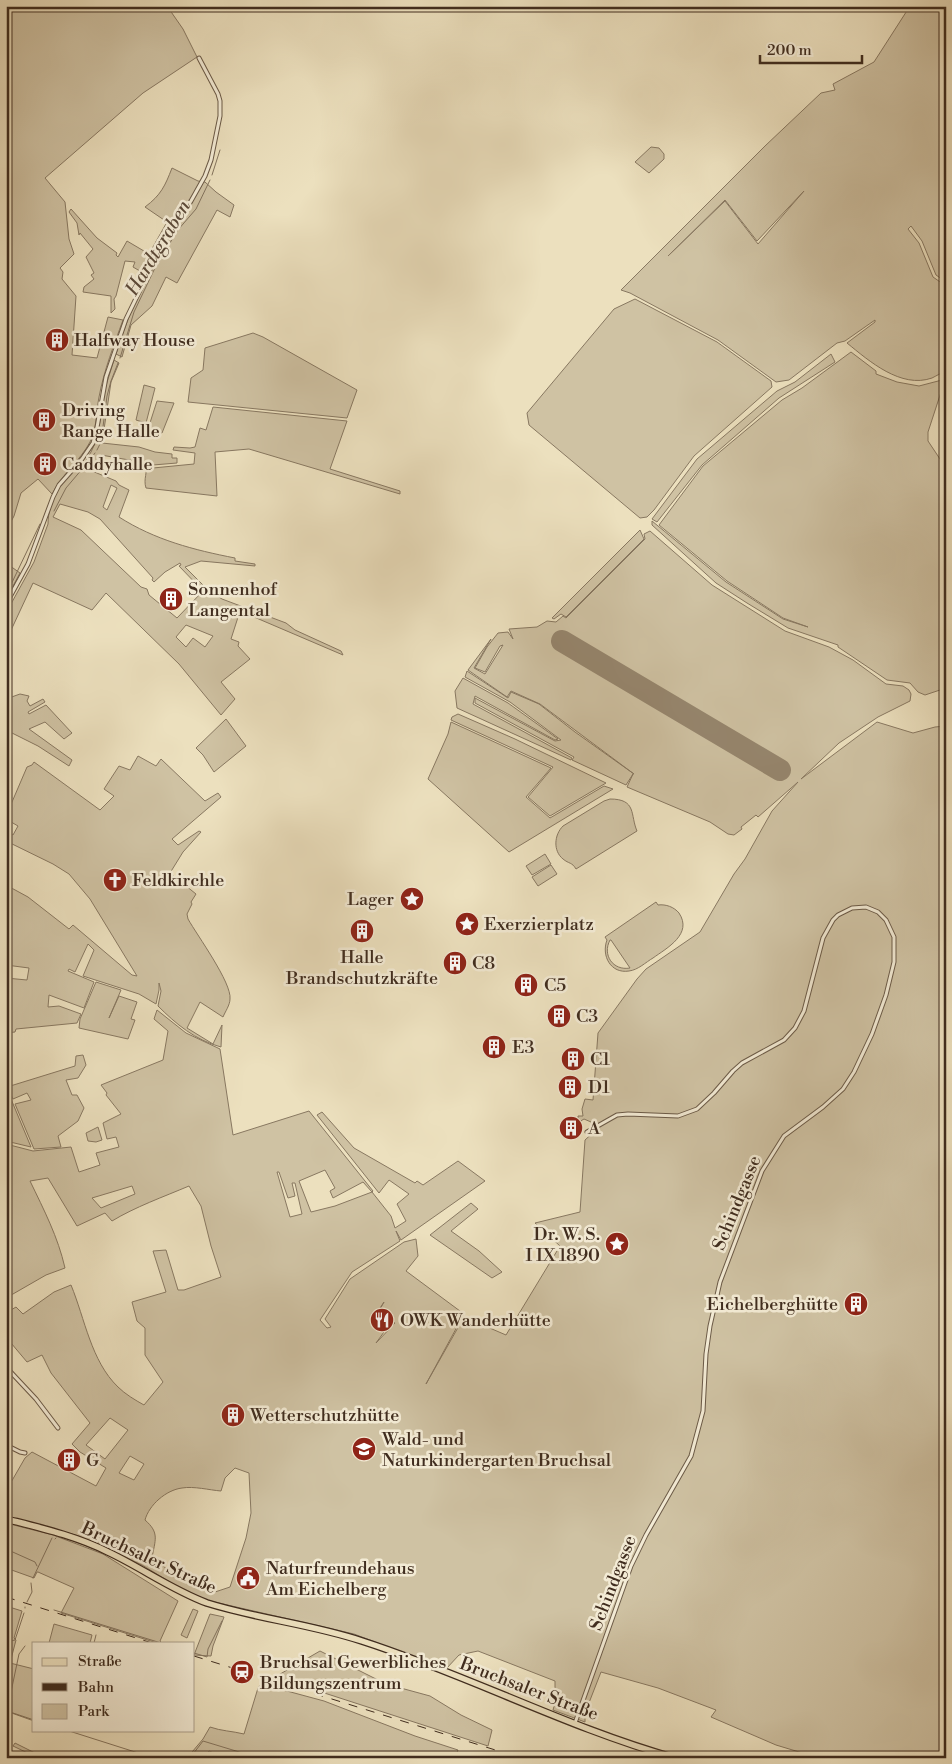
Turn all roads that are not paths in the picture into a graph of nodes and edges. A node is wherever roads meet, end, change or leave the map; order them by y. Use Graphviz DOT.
graph roads {
  1 [pos="199,58"];
  2 [pos="6,604"];
  3 [pos="587,1132"];
  4 [pos="6,1367"];
  5 [pos="58,1428"];
  6 [pos="6,1445"];
  7 [pos="25,1452"];
  8 [pos="6,1519"];
  9 [pos="575,1723"];
  10 [pos="675,1758"];
  1 -- 2 [label="street"];
  3 -- 9 [label="street, Schindgasse"];
  4 -- 5 [label="street"];
  6 -- 7 [label="street"];
  8 -- 9 [label="main road, Bruchsaler Straße"];
  9 -- 10 [label="main road, Bruchsaler Straße"];
}
